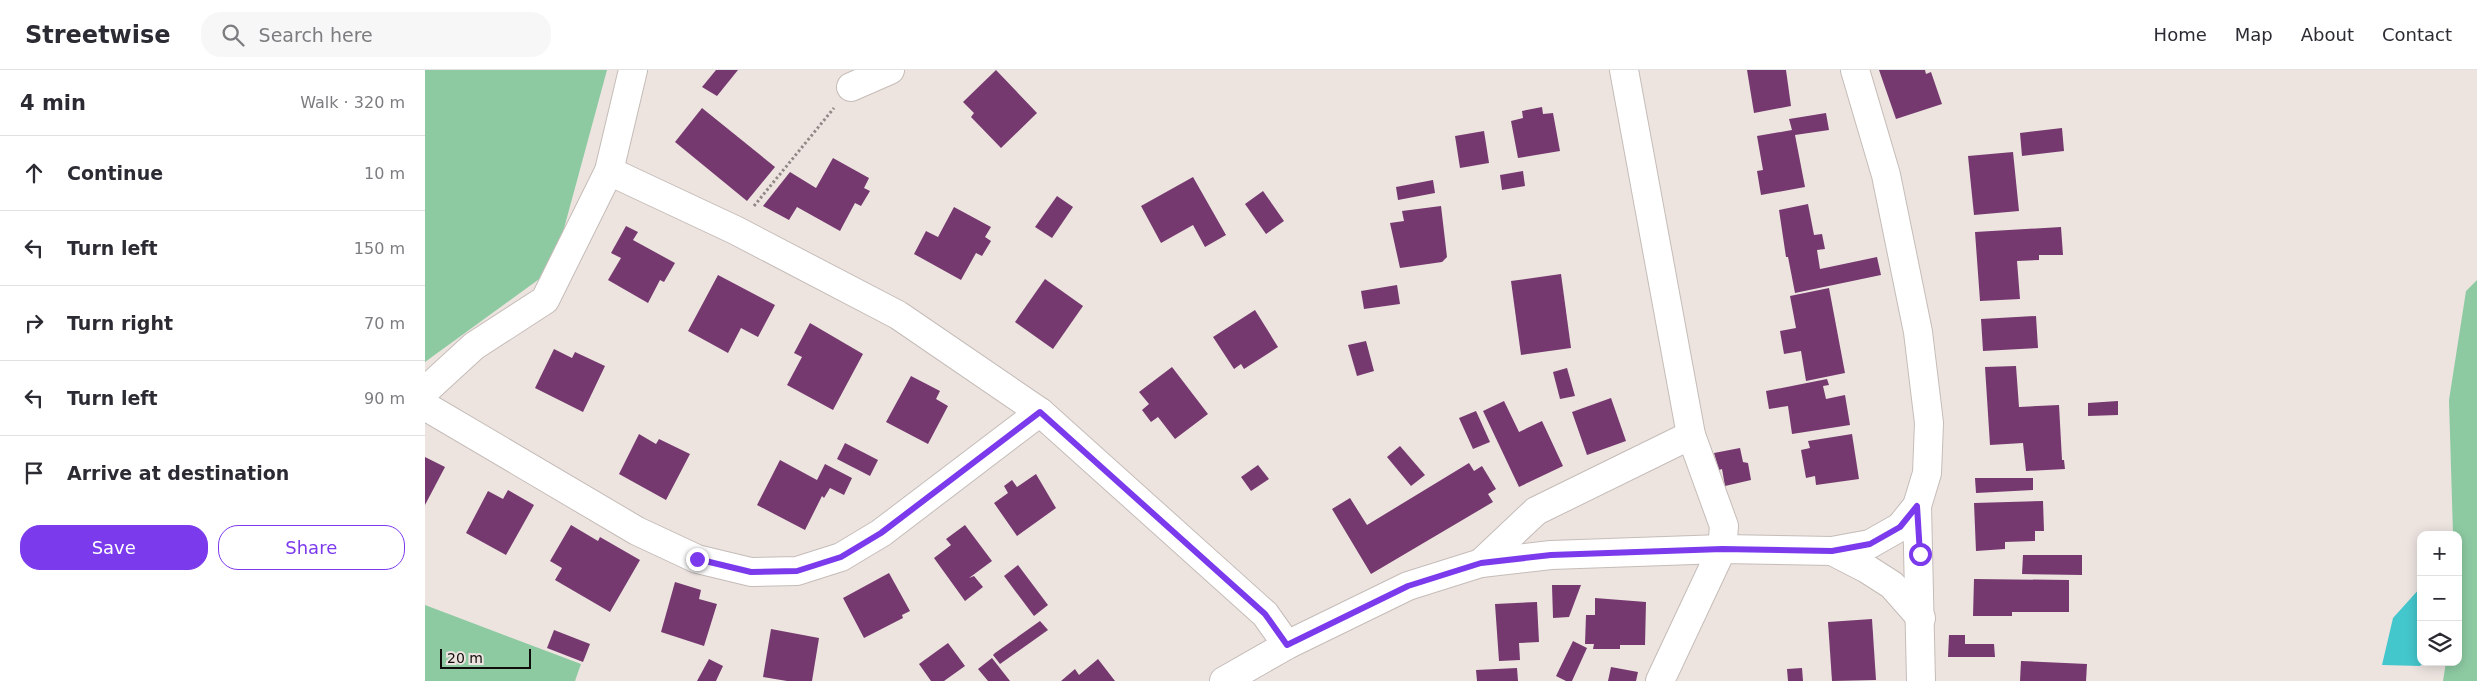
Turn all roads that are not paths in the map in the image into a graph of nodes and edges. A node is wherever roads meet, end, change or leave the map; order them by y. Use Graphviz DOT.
graph roads {
  1 [pos="633,70"];
  2 [pos="890,70"];
  3 [pos="1624,70"];
  4 [pos="1855,70"];
  5 [pos="851,87"];
  6 [pos="609,171"];
  7 [pos="425,391"];
  8 [pos="425,406"];
  9 [pos="1040,412"];
  10 [pos="1691,435"];
  11 [pos="1917,506"];
  12 [pos="1722,549"];
  13 [pos="1832,551"];
  14 [pos="1481,563"];
  15 [pos="1921,618"];
  16 [pos="1287,645"];
  17 [pos="1223,681"];
  18 [pos="1660,681"];
  19 [pos="1921,681"];
  1 -- 6 [label="street"];
  2 -- 5 [label="street"];
  3 -- 10 [label="street"];
  4 -- 11 [label="street"];
  6 -- 7 [label="street"];
  6 -- 9 [label="street"];
  8 -- 9 [label="street"];
  9 -- 16 [label="street"];
  10 -- 12 [label="street"];
  10 -- 14 [label="street"];
  11 -- 13 [label="street"];
  11 -- 15 [label="street"];
  12 -- 13 [label="street"];
  12 -- 14 [label="street"];
  12 -- 18 [label="street"];
  13 -- 15 [label="street"];
  14 -- 16 [label="street"];
  15 -- 19 [label="street"];
  16 -- 17 [label="street"];
}
